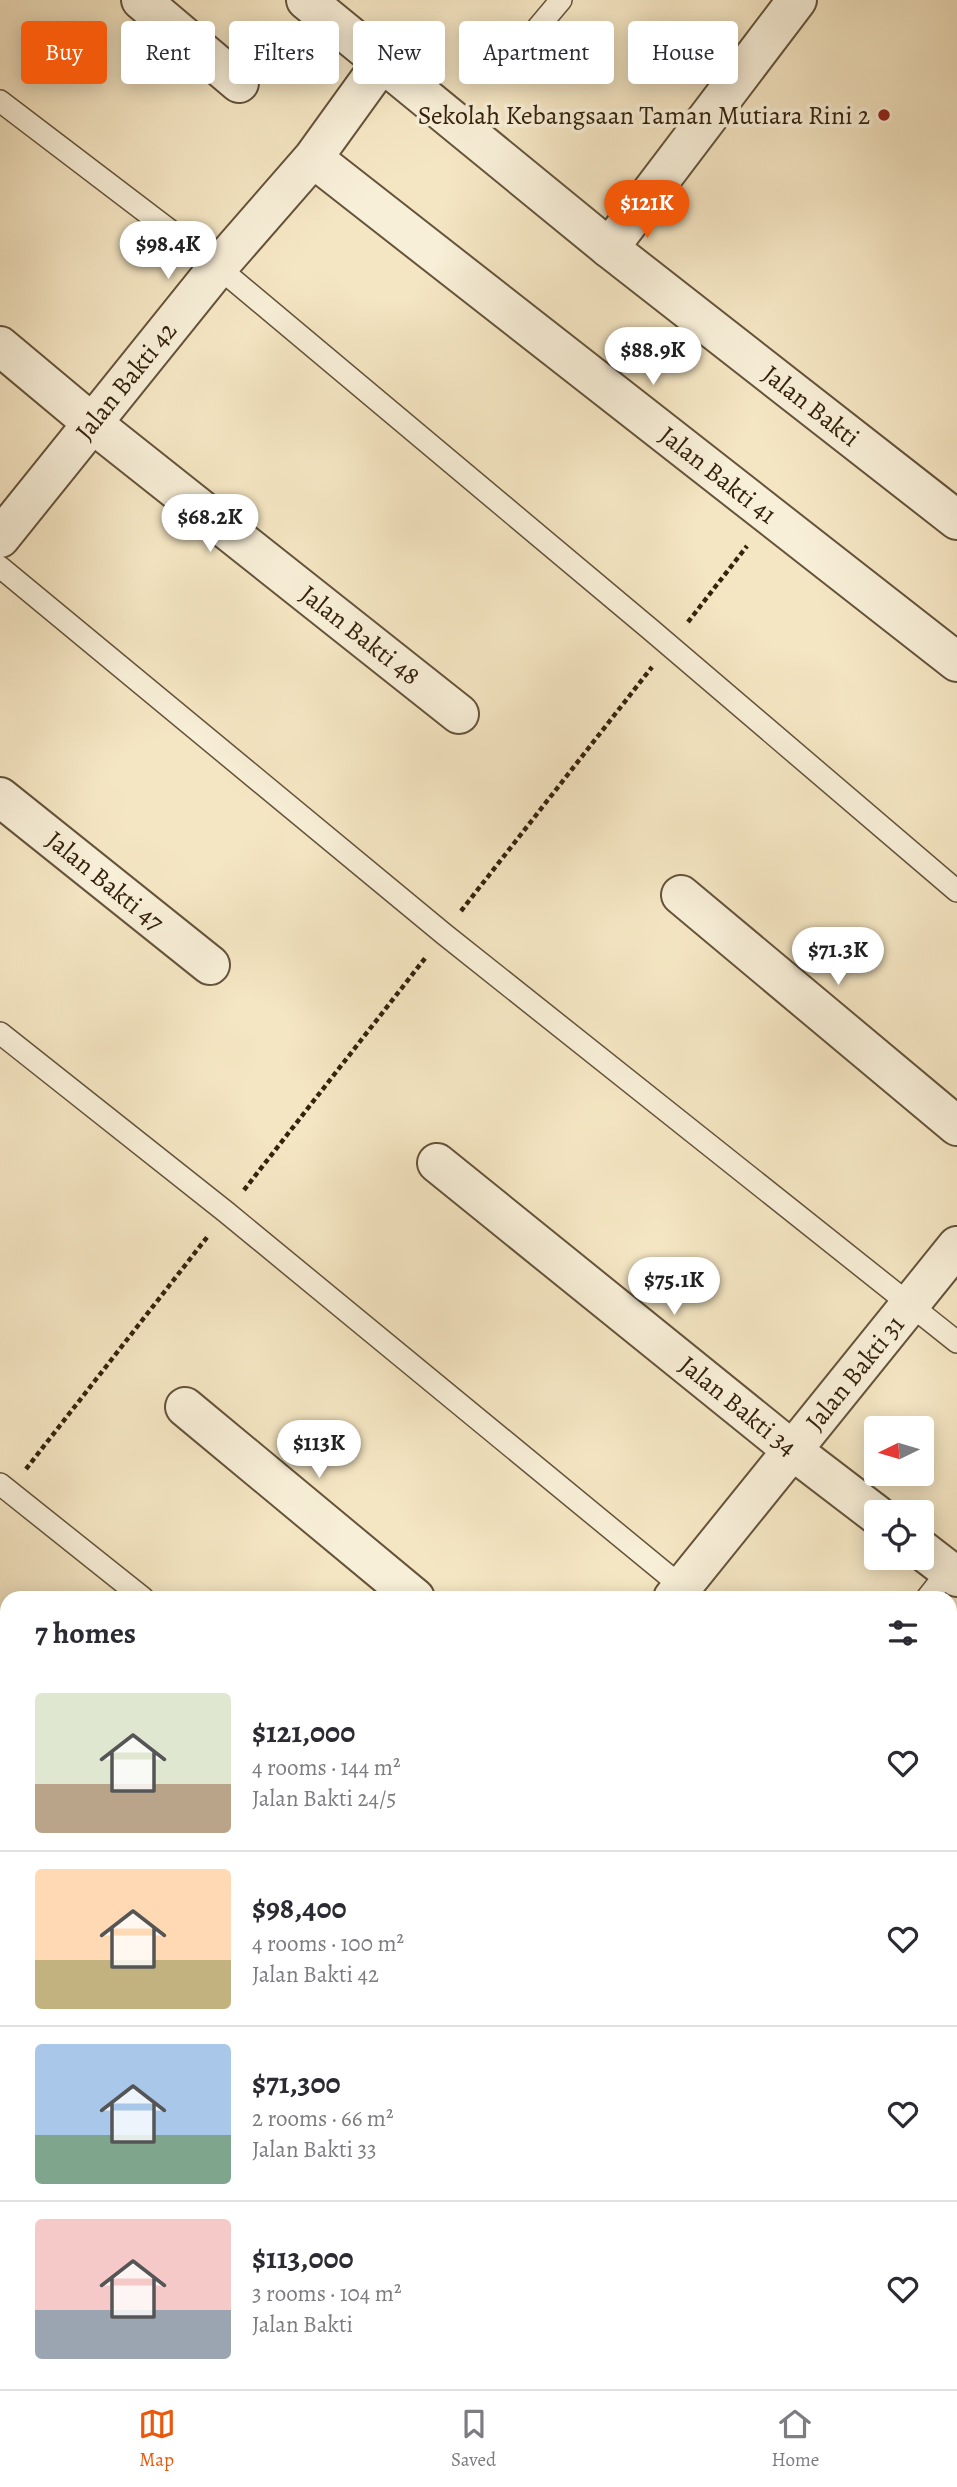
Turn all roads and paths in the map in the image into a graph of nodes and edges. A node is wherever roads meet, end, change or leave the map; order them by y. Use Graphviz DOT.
graph roads {
  1 [pos="141,0"];
  2 [pos="306,0"];
  3 [pos="561,0"];
  4 [pos="797,0"];
  5 [pos="543,21"];
  6 [pos="353,37"];
  7 [pos="229,75"];
  8 [pos="366,84"];
  9 [pos="411,84"];
  10 [pos="0,101"];
  11 [pos="313,158"];
  12 [pos="609,247"];
  13 [pos="218,267"];
  14 [pos="0,346"];
  15 [pos="92,423"];
  16 [pos="770,516"];
  17 [pos="957,520"];
  18 [pos="0,538"];
  19 [pos="0,567"];
  20 [pos="669,645"];
  21 [pos="957,662"];
  22 [pos="459,714"];
  23 [pos="0,797"];
  24 [pos="957,891"];
  25 [pos="681,895"];
  26 [pos="444,934"];
  27 [pos="210,965"];
  28 [pos="0,1033"];
  29 [pos="957,1126"];
  30 [pos="437,1163"];
  31 [pos="226,1212"];
  32 [pos="957,1246"];
  33 [pos="910,1304"];
  34 [pos="957,1342"];
  35 [pos="185,1407"];
  36 [pos="792,1450"];
  37 [pos="4,1488"];
  38 [pos="864,1505"];
  39 [pos="134,1591"];
  40 [pos="407,1591"];
  41 [pos="677,1591"];
  42 [pos="679,1591"];
  1 -- 7 [label="street"];
  2 -- 6 [label="street, Jalan Bakti"];
  3 -- 5 [label="lane"];
  4 -- 12 [label="street"];
  8 -- 11 [label="street, Jalan Bakti 42"];
  9 -- 12 [label="street, Jalan Bakti"];
  10 -- 13 [label="lane"];
  11 -- 13 [label="street, Jalan Bakti 42"];
  11 -- 16 [label="street, Jalan Bakti 41"];
  12 -- 17 [label="street, Jalan Bakti"];
  13 -- 15 [label="street, Jalan Bakti 42"];
  13 -- 20 [label="lane"];
  14 -- 15 [label="street, Jalan Bakti 48"];
  15 -- 18 [label="street, Jalan Bakti 42"];
  15 -- 22 [label="street, Jalan Bakti 48"];
  16 -- 20 [label="path"];
  16 -- 21 [label="street, Jalan Bakti 41"];
  19 -- 26 [label="lane"];
  20 -- 24 [label="lane"];
  20 -- 26 [label="path"];
  23 -- 27 [label="street, Jalan Bakti 47"];
  25 -- 29 [label="street"];
  26 -- 31 [label="path"];
  26 -- 33 [label="lane"];
  28 -- 31 [label="lane"];
  30 -- 36 [label="street, Jalan Bakti 34"];
  31 -- 37 [label="path"];
  31 -- 41 [label="lane"];
  32 -- 33 [label="street, Jalan Bakti 31"];
  33 -- 34 [label="lane"];
  33 -- 36 [label="street, Jalan Bakti 31"];
  35 -- 40 [label="street"];
  36 -- 38 [label="street, Jalan Bakti 34"];
  36 -- 42 [label="street, Jalan Bakti 31"];
  37 -- 39 [label="lane"];
}
